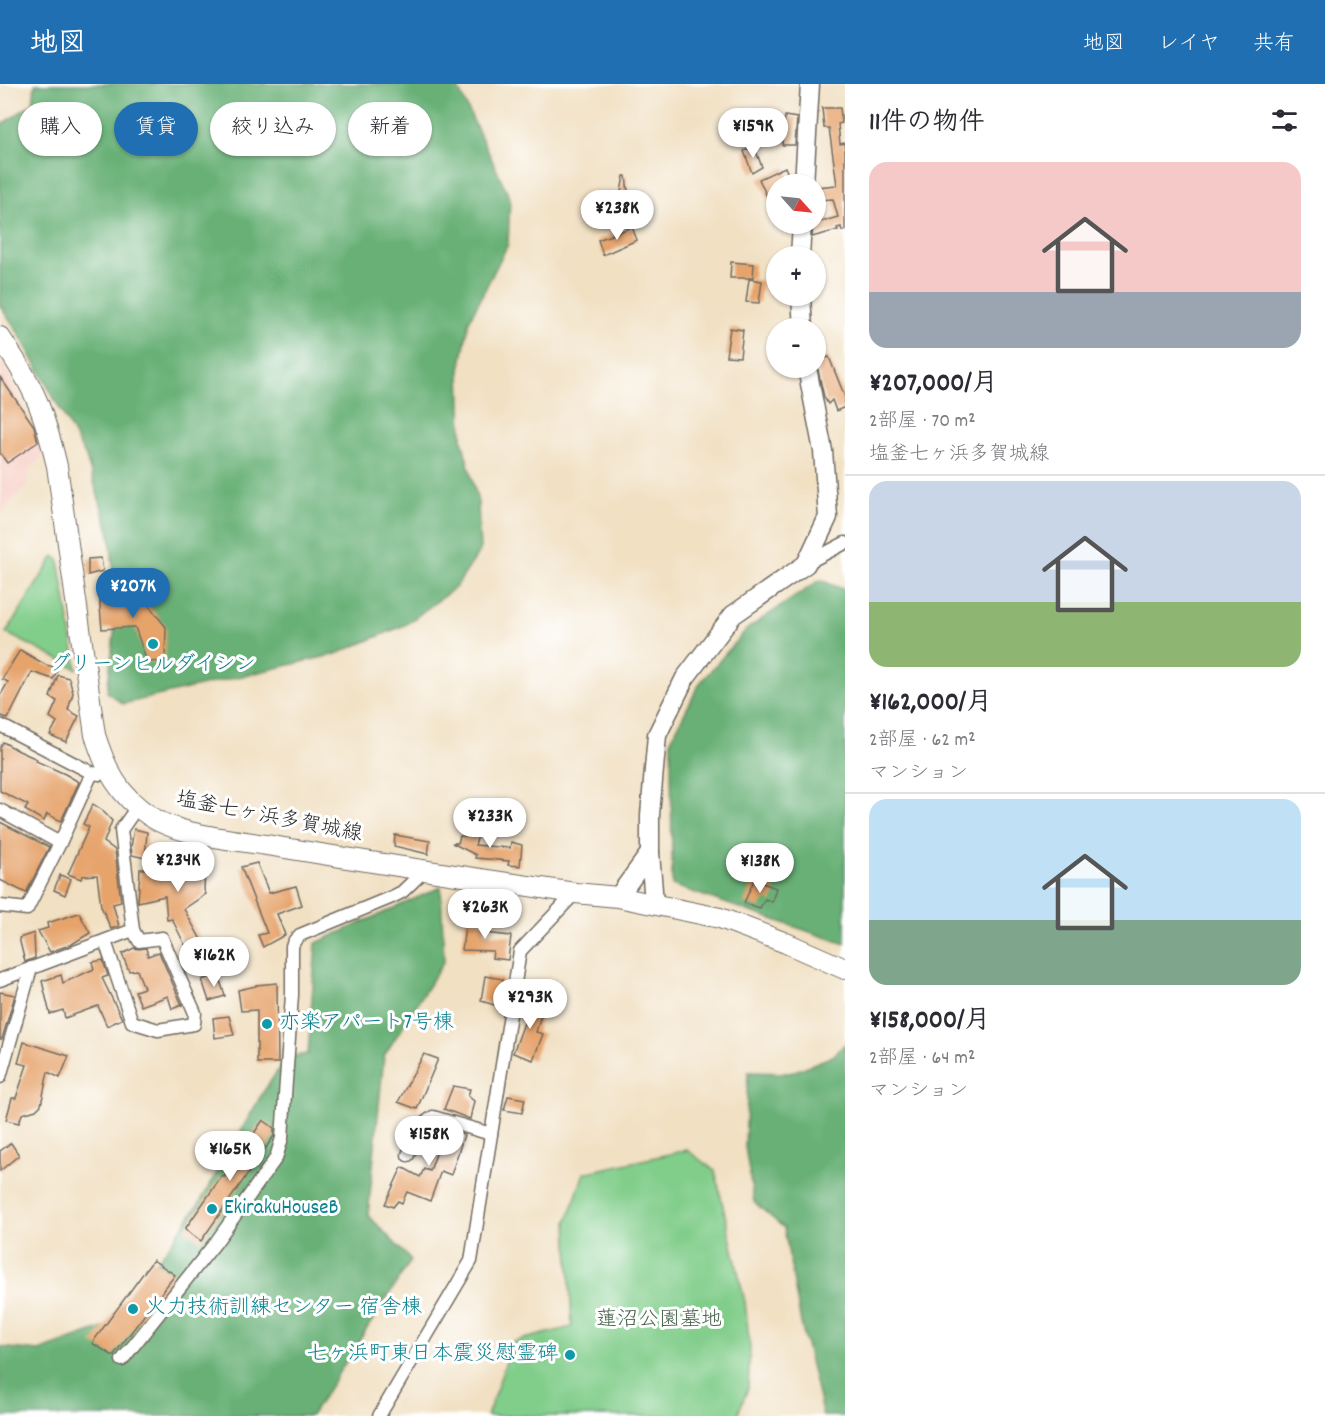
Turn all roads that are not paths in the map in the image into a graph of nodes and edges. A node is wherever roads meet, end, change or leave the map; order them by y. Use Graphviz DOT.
graph roads {
  1 [pos="810,84"];
  2 [pos="805,174"];
  3 [pos="0,337"];
  4 [pos="809,378"];
  5 [pos="845,543"];
  6 [pos="806,564"];
  7 [pos="0,725"];
  8 [pos="101,774"];
  9 [pos="137,807"];
  10 [pos="0,810"];
  11 [pos="60,843"];
  12 [pos="650,853"];
  13 [pos="425,870"];
  14 [pos="575,893"];
  15 [pos="618,897"];
  16 [pos="654,903"];
  17 [pos="0,906"];
  18 [pos="133,930"];
  19 [pos="105,940"];
  20 [pos="31,968"];
  21 [pos="845,969"];
  22 [pos="0,980"];
  23 [pos="0,1077"];
  24 [pos="491,1134"];
  25 [pos="408,1155"];
  26 [pos="122,1360"];
  27 [pos="379,1416"];
  1 -- 2 [label="street"];
  3 -- 8 [label="main road, 塩釜七ヶ浜多賀城線"];
  4 -- 6 [label="street"];
  5 -- 6 [label="street"];
  6 -- 12 [label="street"];
  7 -- 8 [label="street"];
  8 -- 9 [label="main road, 塩釜七ヶ浜多賀城線"];
  8 -- 11 [label="street"];
  9 -- 13 [label="main road, 塩釜七ヶ浜多賀城線"];
  9 -- 18 [label="street"];
  10 -- 11 [label="street"];
  11 -- 17 [label="street"];
  12 -- 15 [label="street"];
  12 -- 16 [label="street"];
  13 -- 14 [label="main road, 塩釜七ヶ浜多賀城線"];
  13 -- 26 [label="street"];
  14 -- 15 [label="main road, 塩釜七ヶ浜多賀城線"];
  14 -- 24 [label="street"];
  15 -- 16 [label="main road, 塩釜七ヶ浜多賀城線"];
  16 -- 21 [label="main road, 塩釜七ヶ浜多賀城線"];
  18 -- 19 [label="street"];
  18 -- 19 [label="street"];
  19 -- 20 [label="street"];
  20 -- 22 [label="street"];
  20 -- 23 [label="street"];
  24 -- 25 [label="street"];
  24 -- 27 [label="street"];
}
